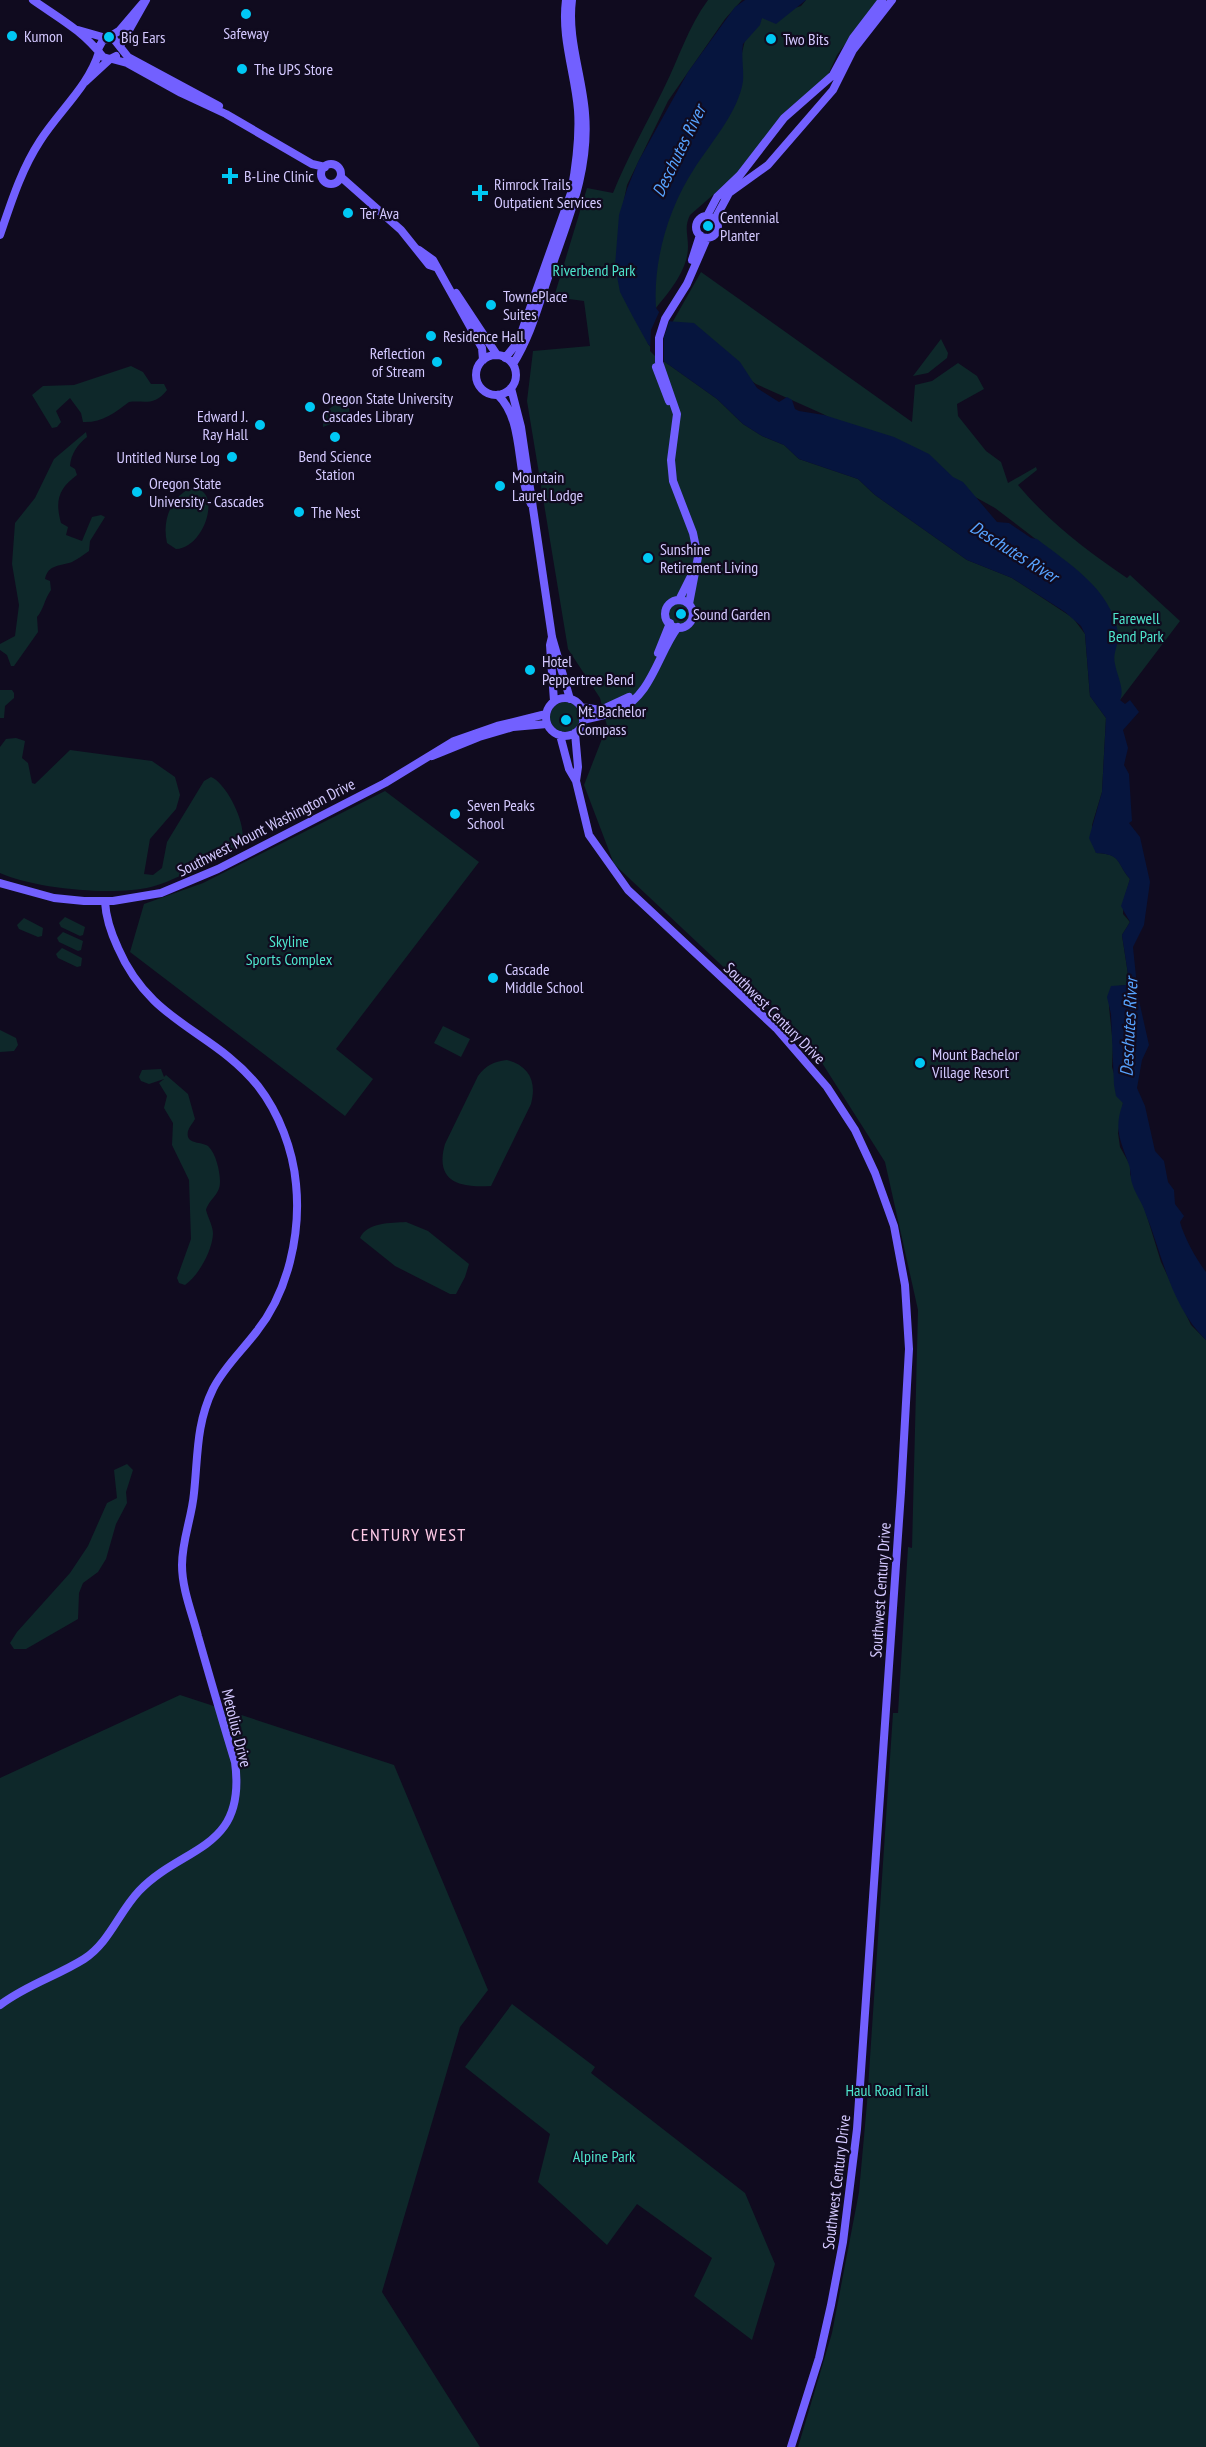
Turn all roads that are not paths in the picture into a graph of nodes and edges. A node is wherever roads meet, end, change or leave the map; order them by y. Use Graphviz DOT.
graph roads {
  1 [pos="33,0"];
  2 [pos="146,0"];
  3 [pos="566,0"];
  4 [pos="572,0"];
  5 [pos="882,0"];
  6 [pos="892,0"];
  7 [pos="78,30"];
  8 [pos="107,38"];
  9 [pos="120,47"];
  10 [pos="99,51"];
  11 [pos="111,59"];
  12 [pos="154,78"];
  13 [pos="84,83"];
  14 [pos="178,84"];
  15 [pos="226,114"];
  16 [pos="323,170"];
  17 [pos="339,179"];
  18 [pos="711,217"];
  19 [pos="0,235"];
  20 [pos="704,237"];
  21 [pos="448,286"];
  22 [pos="501,356"];
  23 [pos="483,360"];
  24 [pos="513,364"];
  25 [pos="510,388"];
  26 [pos="668,394"];
  27 [pos="498,395"];
  28 [pos="532,506"];
  29 [pos="679,600"];
  30 [pos="689,604"];
  31 [pos="669,623"];
  32 [pos="678,627"];
  33 [pos="552,637"];
  34 [pos="570,699"];
  35 [pos="554,702"];
  36 [pos="581,707"];
  37 [pos="546,714"];
  38 [pos="583,720"];
  39 [pos="547,724"];
  40 [pos="575,733"];
  41 [pos="560,735"];
  42 [pos="431,757"];
  43 [pos="576,781"];
  44 [pos="0,884"];
  45 [pos="105,902"];
  46 [pos="0,2005"];
  47 [pos="791,2447"];
  1 -- 7 [label="main road"];
  2 -- 8 [label="main road"];
  2 -- 9 [label="main road"];
  3 -- 22 [label="main road"];
  4 -- 24 [label="main road"];
  5 -- 18 [label="main road"];
  6 -- 18 [label="main road"];
  7 -- 8 [label="main road"];
  7 -- 10 [label="main road"];
  8 -- 9 [label="main road"];
  8 -- 10 [label="main road"];
  9 -- 11 [label="main road"];
  9 -- 14 [label="main road"];
  10 -- 11 [label="main road"];
  10 -- 13 [label="main road"];
  11 -- 12 [label="main road"];
  11 -- 13 [label="main road"];
  12 -- 14 [label="main road"];
  12 -- 15 [label="main road"];
  13 -- 19 [label="main road"];
  14 -- 15 [label="main road"];
  15 -- 16 [label="main road"];
  16 -- 17 [label="main road"];
  16 -- 17 [label="main road"];
  17 -- 21 [label="main road"];
  18 -- 20 [label="main road"];
  18 -- 20 [label="main road"];
  20 -- 26 [label="main road"];
  21 -- 22 [label="main road"];
  21 -- 23 [label="main road"];
  22 -- 23 [label="main road"];
  22 -- 24 [label="main road"];
  23 -- 27 [label="main road"];
  24 -- 25 [label="main road"];
  25 -- 27 [label="main road"];
  25 -- 28 [label="main road"];
  26 -- 29 [label="main road"];
  26 -- 30 [label="main road"];
  27 -- 28 [label="main road"];
  28 -- 33 [label="main road"];
  29 -- 30 [label="main road"];
  29 -- 31 [label="main road"];
  30 -- 32 [label="main road"];
  31 -- 32 [label="main road"];
  31 -- 36 [label="main road"];
  32 -- 38 [label="main road"];
  33 -- 34 [label="main road"];
  33 -- 35 [label="main road"];
  34 -- 35 [label="main road"];
  34 -- 36 [label="main road"];
  35 -- 37 [label="main road"];
  36 -- 38 [label="main road"];
  37 -- 39 [label="main road"];
  37 -- 42 [label="main road, Southwest Mount Washington Drive"];
  38 -- 40 [label="main road"];
  39 -- 41 [label="main road"];
  39 -- 42 [label="main road, Southwest Mount Washington Drive"];
  40 -- 41 [label="main road"];
  40 -- 43 [label="main road, Southwest Century Drive"];
  41 -- 43 [label="main road, Southwest Century Drive"];
  42 -- 45 [label="main road, Southwest Mount Washington Drive"];
  43 -- 47 [label="main road, Southwest Century Drive"];
  44 -- 45 [label="main road, Southwest Mount Washington Drive"];
  45 -- 46 [label="main road, Metolius Drive"];
}
